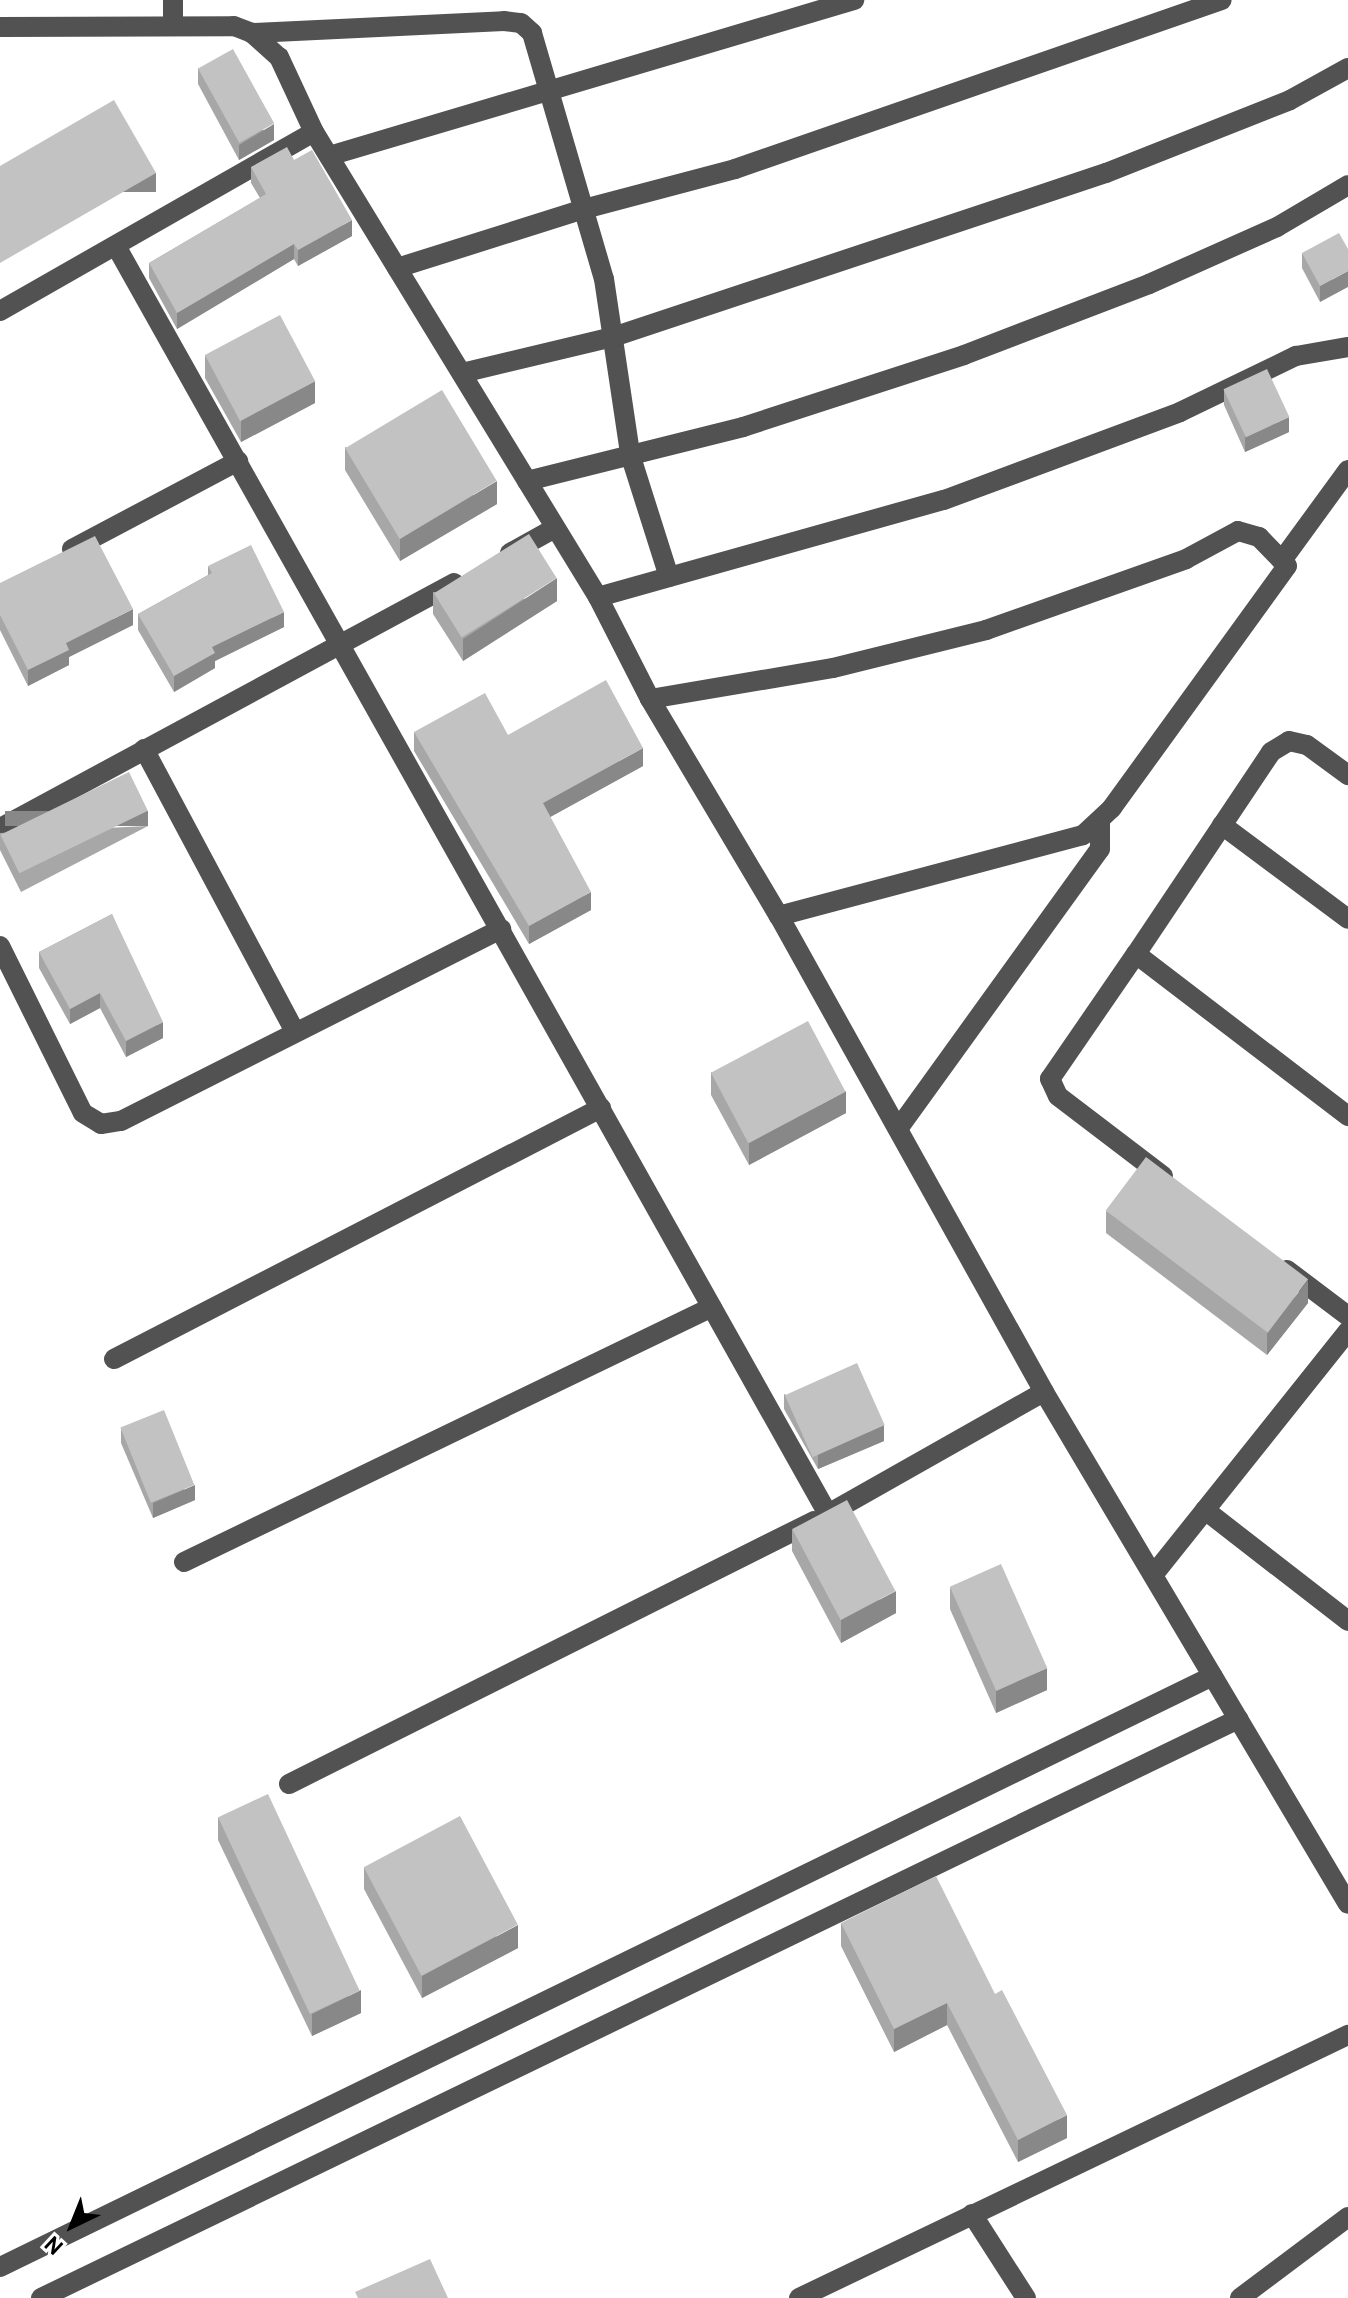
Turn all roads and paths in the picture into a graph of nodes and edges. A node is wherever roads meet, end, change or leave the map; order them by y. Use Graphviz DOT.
graph roads {
  1 [pos="173,0"];
  2 [pos="854,0"];
  3 [pos="1222,0"];
  4 [pos="173,25"];
  5 [pos="0,27"];
  6 [pos="252,33"];
  7 [pos="1348,68"];
  8 [pos="550,90"];
  9 [pos="314,132"];
  10 [pos="329,156"];
  11 [pos="1348,185"];
  12 [pos="584,209"];
  13 [pos="116,246"];
  14 [pos="397,268"];
  15 [pos="0,311"];
  16 [pos="613,337"];
  17 [pos="1348,347"];
  18 [pos="462,373"];
  19 [pos="630,454"];
  20 [pos="238,461"];
  21 [pos="1348,470"];
  22 [pos="527,481"];
  23 [pos="555,528"];
  24 [pos="56,558"];
  25 [pos="1283,559"];
  26 [pos="669,577"];
  27 [pos="598,597"];
  28 [pos="343,644"];
  29 [pos="650,699"];
  30 [pos="144,749"];
  31 [pos="1348,775"];
  32 [pos="1100,820"];
  33 [pos="1222,825"];
  34 [pos="0,828"];
  35 [pos="779,916"];
  36 [pos="1348,919"];
  37 [pos="501,929"];
  38 [pos="0,946"];
  39 [pos="1136,954"];
  40 [pos="295,1032"];
  41 [pos="601,1108"];
  42 [pos="1348,1116"];
  43 [pos="898,1129"];
  44 [pos="1178,1188"];
  45 [pos="1266,1254"];
  46 [pos="712,1307"];
  47 [pos="1348,1316"];
  48 [pos="1348,1331"];
  49 [pos="114,1359"];
  50 [pos="1044,1392"];
  51 [pos="1205,1510"];
  52 [pos="828,1514"];
  53 [pos="184,1562"];
  54 [pos="1154,1574"];
  55 [pos="1348,1621"];
  56 [pos="1213,1676"];
  57 [pos="1238,1719"];
  58 [pos="289,1784"];
  59 [pos="1348,1904"];
  60 [pos="1348,2035"];
  61 [pos="972,2214"];
  62 [pos="1348,2217"];
  63 [pos="0,2267"];
  64 [pos="808,2296"];
  65 [pos="41,2298"];
  66 [pos="1026,2298"];
  67 [pos="1240,2298"];
  1 -- 4 [label="street"];
  2 -- 8 [label="street"];
  3 -- 12 [label="street"];
  4 -- 5 [label="street"];
  4 -- 6 [label="street"];
  6 -- 8 [label="street"];
  6 -- 9 [label="street"];
  7 -- 16 [label="street"];
  8 -- 10 [label="street"];
  8 -- 12 [label="street"];
  9 -- 10 [label="street"];
  9 -- 13 [label="street"];
  10 -- 14 [label="street"];
  11 -- 19 [label="street"];
  12 -- 14 [label="street"];
  12 -- 16 [label="street"];
  13 -- 15 [label="street"];
  13 -- 20 [label="street"];
  14 -- 18 [label="street"];
  16 -- 18 [label="street"];
  16 -- 19 [label="street"];
  17 -- 26 [label="street"];
  18 -- 22 [label="street"];
  19 -- 22 [label="street"];
  19 -- 26 [label="street"];
  20 -- 24 [label="street"];
  20 -- 28 [label="street"];
  21 -- 25 [label="street"];
  22 -- 23 [label="street"];
  23 -- 27 [label="street"];
  23 -- 28 [label="street"];
  25 -- 29 [label="street"];
  25 -- 32 [label="street"];
  26 -- 27 [label="street"];
  27 -- 29 [label="street"];
  28 -- 30 [label="street"];
  28 -- 37 [label="street"];
  29 -- 35 [label="street"];
  30 -- 34 [label="street"];
  30 -- 40 [label="street"];
  31 -- 33 [label="street"];
  32 -- 35 [label="street"];
  32 -- 43 [label="street"];
  33 -- 36 [label="street"];
  33 -- 39 [label="street"];
  35 -- 43 [label="street"];
  37 -- 40 [label="street"];
  37 -- 41 [label="street"];
  38 -- 40 [label="street"];
  39 -- 42 [label="street"];
  39 -- 44 [label="street"];
  41 -- 46 [label="street"];
  41 -- 49 [label="street"];
  43 -- 50 [label="street"];
  45 -- 47 [label="street"];
  46 -- 52 [label="street"];
  46 -- 53 [label="street"];
  48 -- 51 [label="street"];
  50 -- 52 [label="street"];
  50 -- 54 [label="street"];
  51 -- 54 [label="street"];
  51 -- 55 [label="street"];
  52 -- 58 [label="street"];
  54 -- 56 [label="street"];
  56 -- 57 [label="street"];
  56 -- 63 [label="street"];
  57 -- 59 [label="street"];
  57 -- 65 [label="street"];
  60 -- 61 [label="street"];
  61 -- 64 [label="street"];
  61 -- 66 [label="street"];
  62 -- 67 [label="street"];
}
